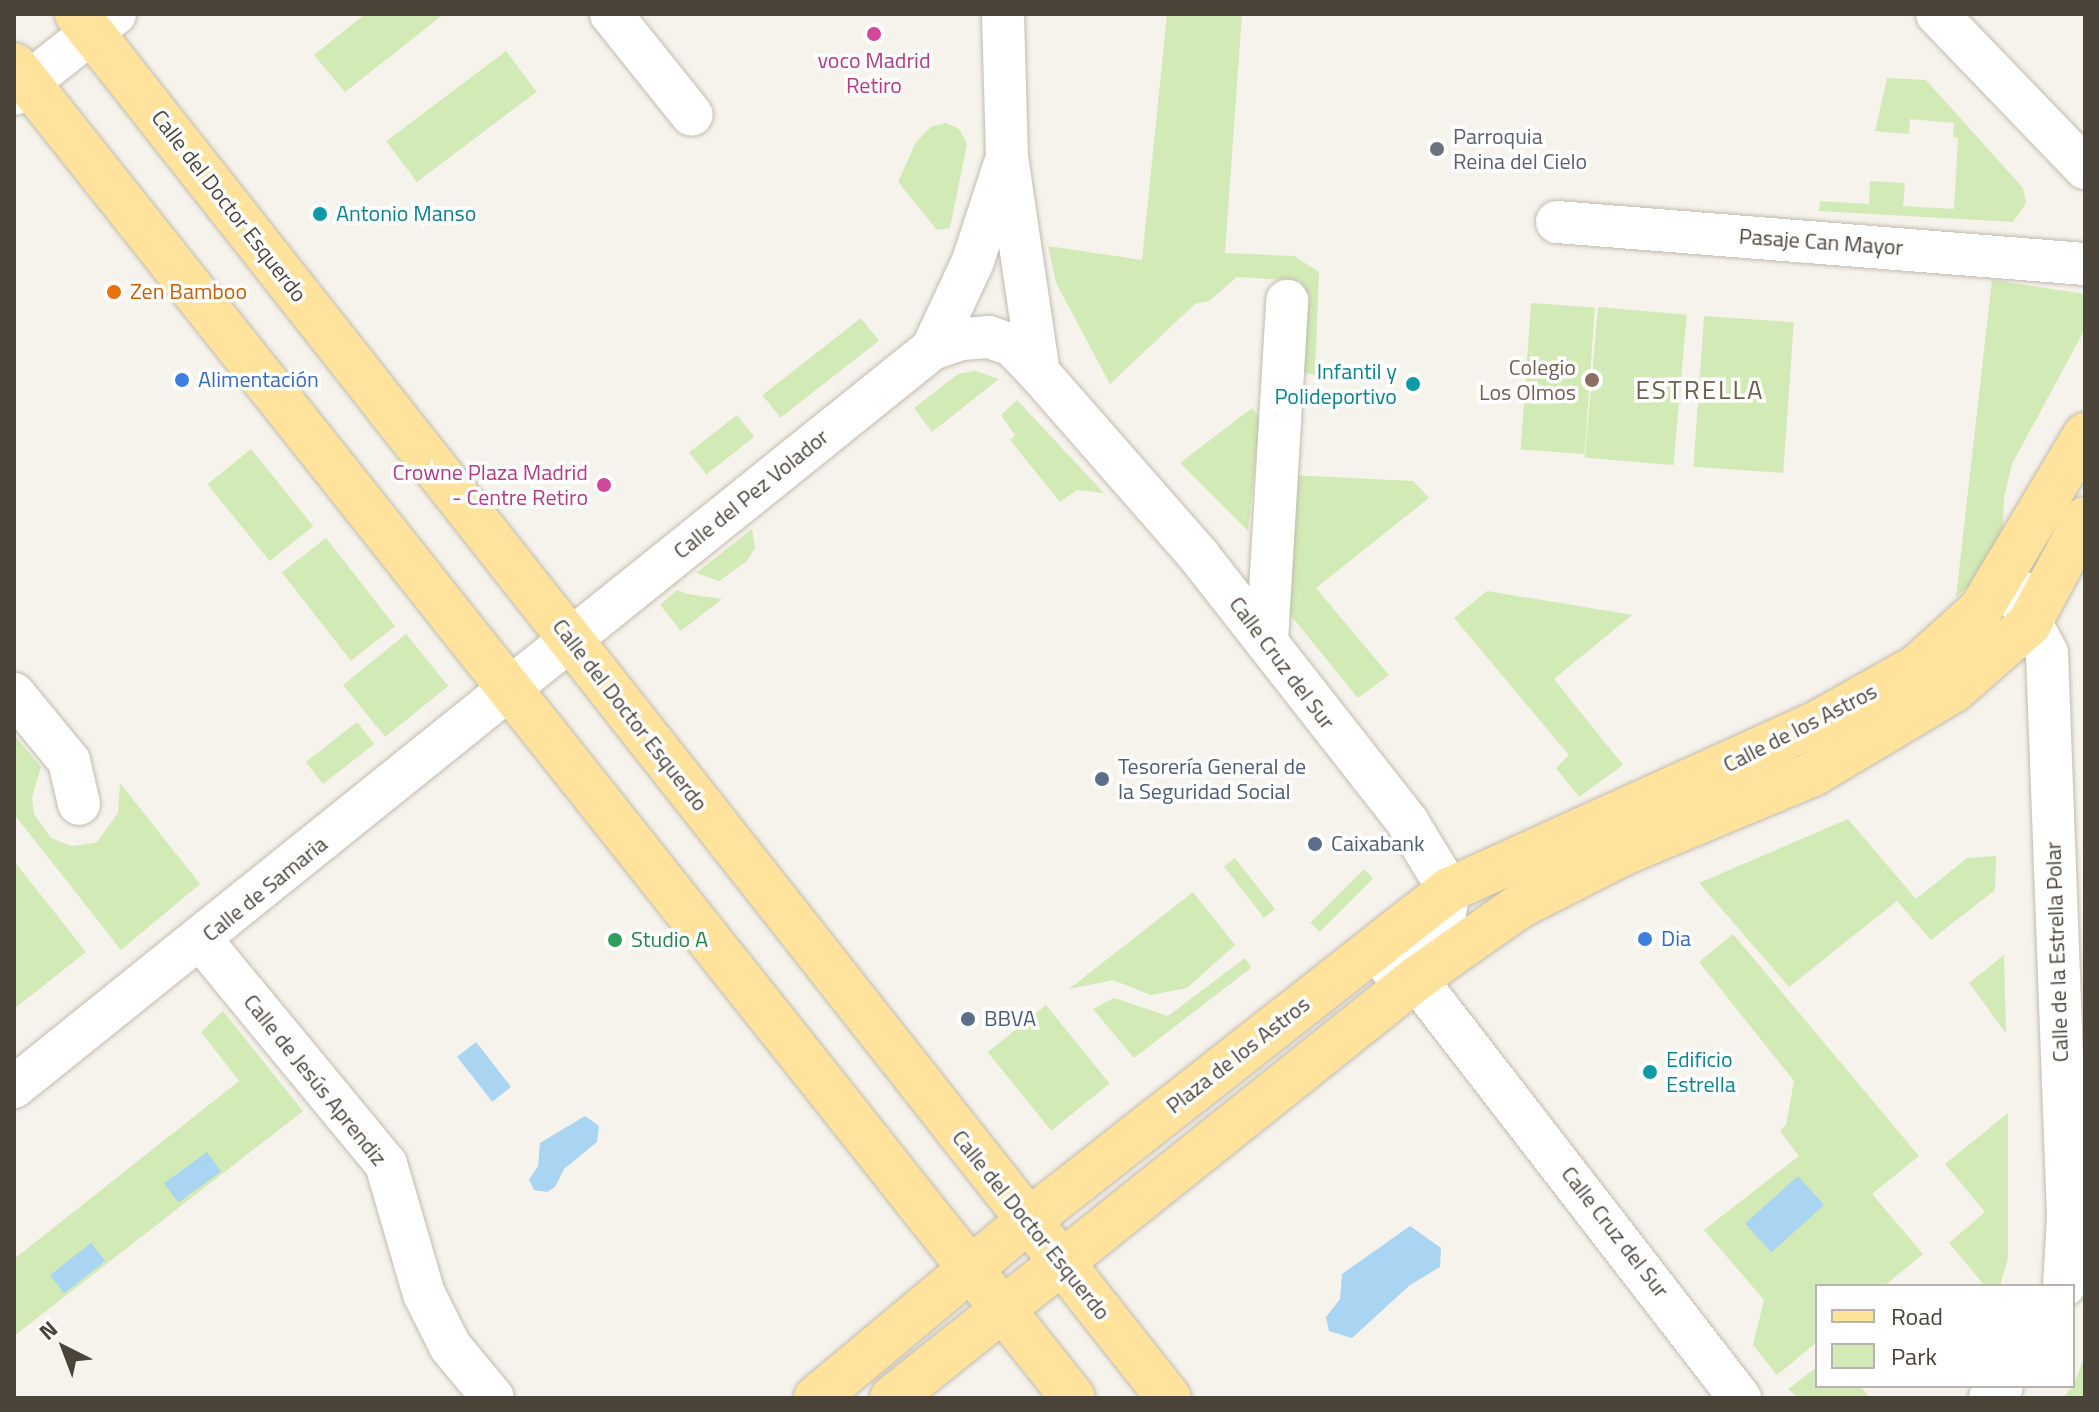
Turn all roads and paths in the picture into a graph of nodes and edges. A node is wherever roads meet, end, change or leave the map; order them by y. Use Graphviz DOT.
graph roads {
  1 [pos="611,14"];
  2 [pos="1003,14"];
  3 [pos="1937,14"];
  4 [pos="95,20"];
  5 [pos="19,81"];
  6 [pos="692,115"];
  7 [pos="1007,157"];
  8 [pos="2085,168"];
  9 [pos="1557,222"];
  10 [pos="2085,264"];
  11 [pos="1287,301"];
  12 [pos="932,349"];
  13 [pos="1039,373"];
  14 [pos="2077,450"];
  15 [pos="2085,519"];
  16 [pos="2029,624"];
  17 [pos="570,638"];
  18 [pos="1267,641"];
  19 [pos="512,686"];
  20 [pos="14,694"];
  21 [pos="79,804"];
  22 [pos="1449,890"];
  23 [pos="202,941"];
  24 [pos="1342,974"];
  25 [pos="1416,979"];
  26 [pos="14,1087"];
  27 [pos="1028,1221"];
  28 [pos="1062,1263"];
  29 [pos="971,1269"];
  30 [pos="2064,1284"];
  31 [pos="1003,1309"];
  32 [pos="1733,1385"];
  33 [pos="493,1398"];
  34 [pos="816,1398"];
  35 [pos="892,1398"];
  36 [pos="1073,1398"];
  37 [pos="1169,1398"];
  38 [pos="1768,1398"];
  1 -- 6 [label="street"];
  2 -- 7 [label="street, Calle del Pez Volador"];
  3 -- 8 [label="street"];
  4 -- 5 [label="street, Calle del Doctor Esquerdo"];
  4 -- 17 [label="main road, Calle del Doctor Esquerdo"];
  5 -- 19 [label="main road, Calle del Doctor Esquerdo"];
  7 -- 12 [label="street, Calle del Pez Volador"];
  7 -- 13 [label="street, Calle del Pez Volador"];
  9 -- 10 [label="street, Pasaje Can Mayor"];
  11 -- 18 [label="street"];
  12 -- 13 [label="street, Calle del Pez Volador"];
  12 -- 17 [label="street, Calle del Pez Volador"];
  13 -- 18 [label="street, Calle Cruz del Sur"];
  14 -- 16 [label="street, Calle de la Estrella Polar"];
  14 -- 22 [label="main road, Calle de los Astros"];
  15 -- 16 [label="main road"];
  16 -- 25 [label="main road, Calle de los Astros"];
  16 -- 30 [label="street, Calle de la Estrella Polar"];
  17 -- 19 [label="street, Calle del Pez Volador"];
  17 -- 27 [label="main road, Calle del Doctor Esquerdo"];
  18 -- 22 [label="street, Calle Cruz del Sur"];
  19 -- 23 [label="street, Calle de Samaria"];
  19 -- 29 [label="main road, Calle del Doctor Esquerdo"];
  20 -- 21 [label="street"];
  22 -- 24 [label="main road, Plaza de los Astros"];
  22 -- 25 [label="street"];
  23 -- 26 [label="street, Calle de Samaria"];
  23 -- 33 [label="street, Calle de Jesús Aprendiz"];
  24 -- 25 [label="street"];
  24 -- 27 [label="main road, Plaza de los Astros"];
  25 -- 28 [label="main road"];
  25 -- 32 [label="street, Calle Cruz del Sur"];
  27 -- 28 [label="main road, Calle del Doctor Esquerdo"];
  27 -- 29 [label="main road"];
  28 -- 31 [label="main road"];
  28 -- 37 [label="main road, Calle del Doctor Esquerdo"];
  29 -- 31 [label="main road, Calle del Doctor Esquerdo"];
  29 -- 34 [label="main road"];
  31 -- 35 [label="main road"];
  31 -- 36 [label="main road, Calle del Doctor Esquerdo"];
  32 -- 38 [label="street, Calle Cruz del Sur"];
}
